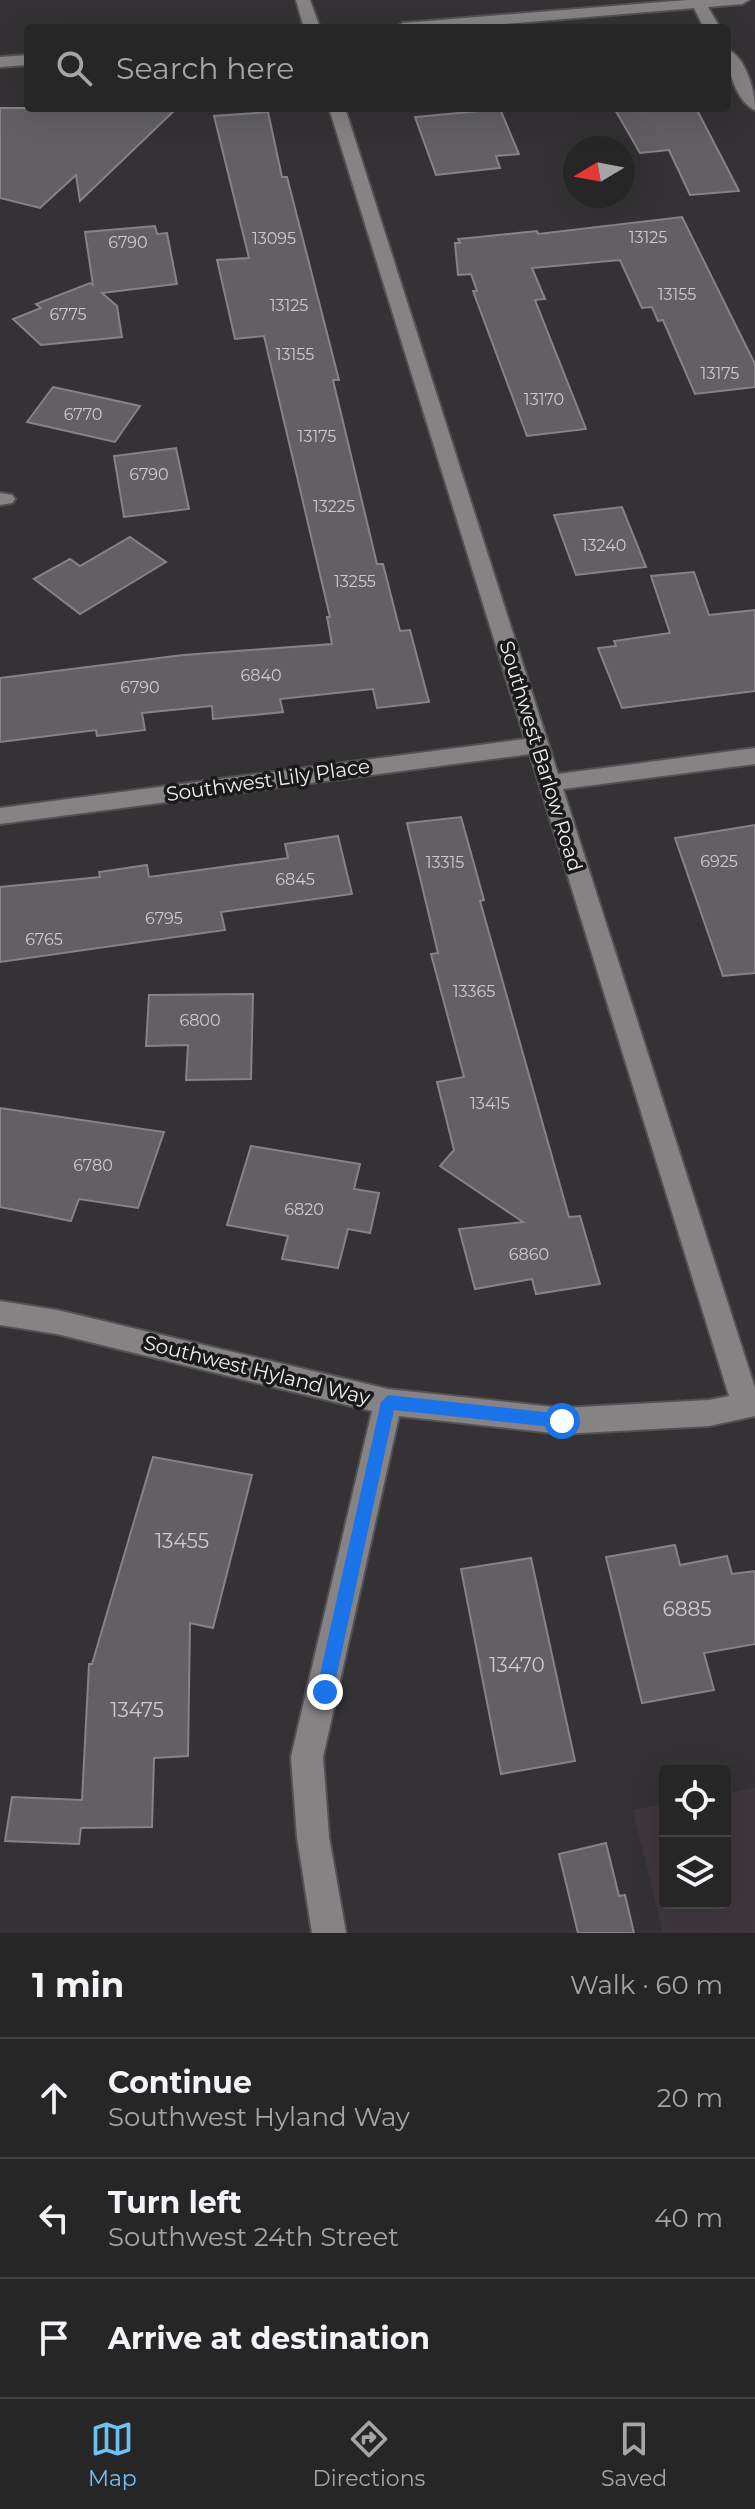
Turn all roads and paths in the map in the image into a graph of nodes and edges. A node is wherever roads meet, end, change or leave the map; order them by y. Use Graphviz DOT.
graph roads {
  1 [pos="303,0"];
  2 [pos="742,0"];
  3 [pos="699,4"];
  4 [pos="311,24"];
  5 [pos="452,24"];
  6 [pos="710,24"];
  7 [pos="24,60"];
  8 [pos="731,61"];
  9 [pos="0,62"];
  10 [pos="755,105"];
  11 [pos="338,112"];
  12 [pos="536,745"];
  13 [pos="755,756"];
  14 [pos="548,783"];
  15 [pos="0,816"];
  16 [pos="0,1313"];
  17 [pos="388,1402"];
  18 [pos="750,1403"];
  19 [pos="329,1933"];
  1 -- 4 [label="street"];
  2 -- 3 [label="street"];
  3 -- 5 [label="street"];
  3 -- 6 [label="street"];
  7 -- 9 [label="street"];
  8 -- 10 [label="street"];
  11 -- 12 [label="street, Southwest Barlow Road"];
  12 -- 14 [label="street, Southwest Barlow Road"];
  12 -- 15 [label="street, Southwest Lily Place"];
  13 -- 14 [label="street"];
  14 -- 18 [label="street, Southwest Barlow Road"];
  16 -- 17 [label="street, Southwest Hyland Way"];
  17 -- 18 [label="street, Southwest Hyland Way"];
  17 -- 19 [label="street"];
}
